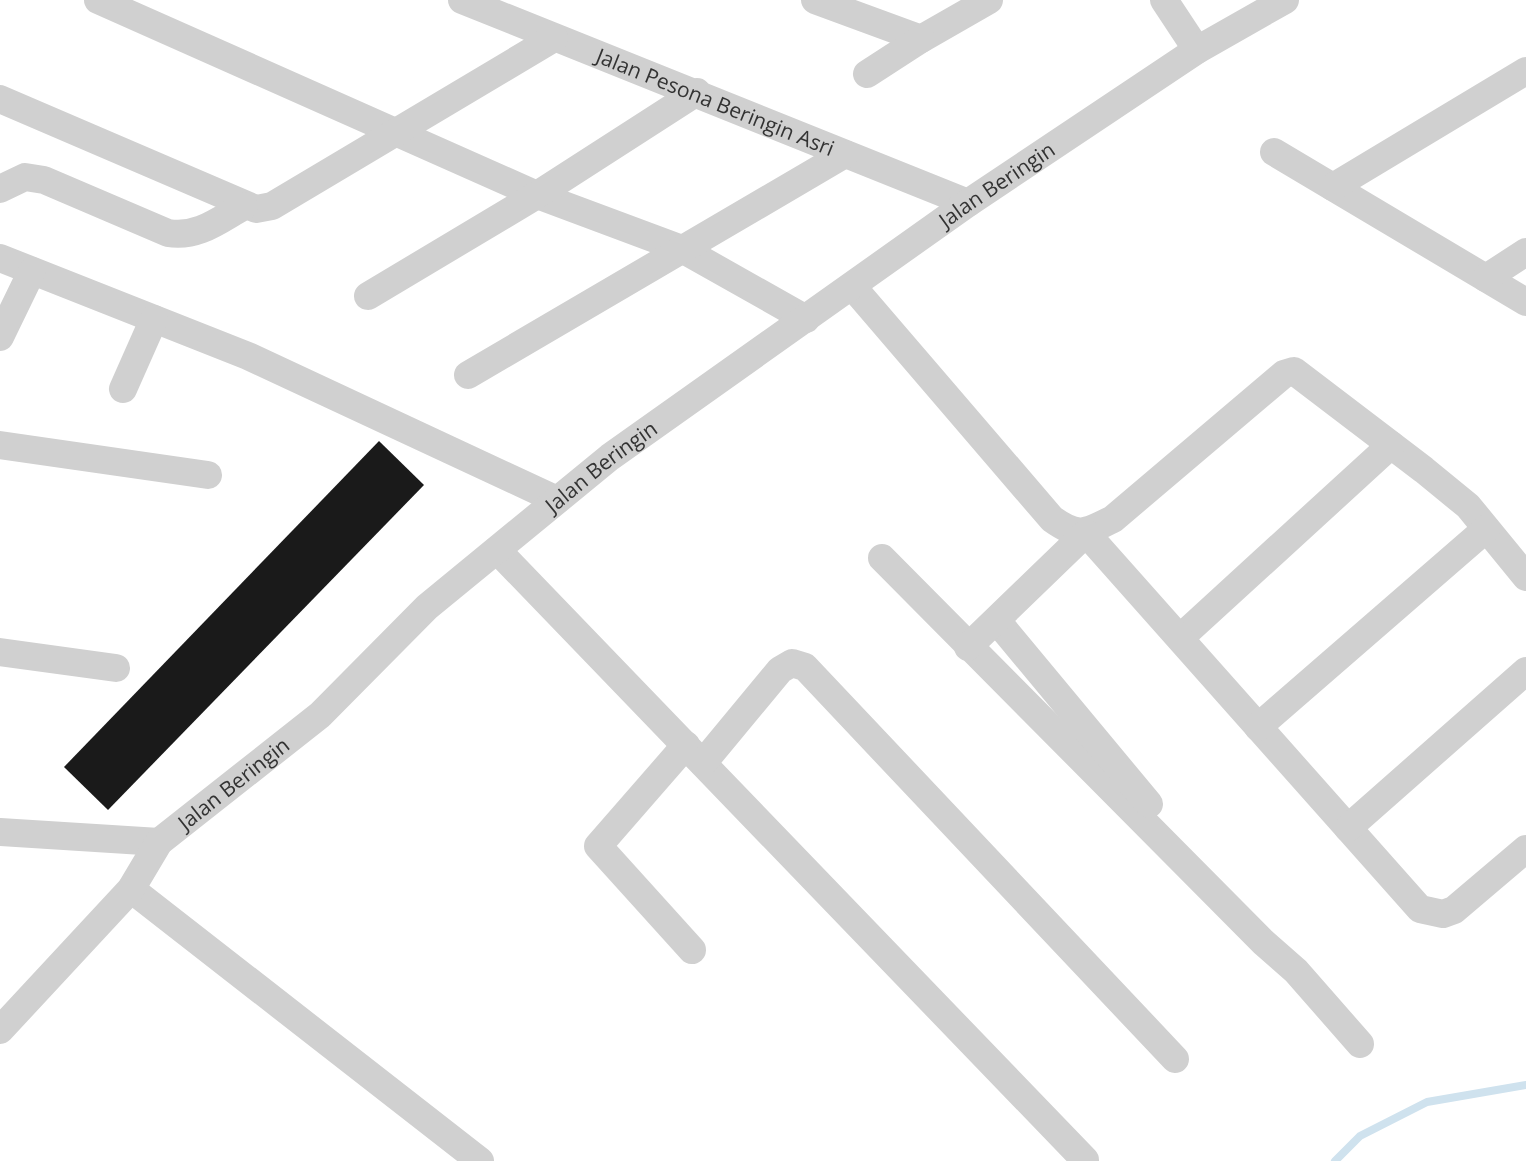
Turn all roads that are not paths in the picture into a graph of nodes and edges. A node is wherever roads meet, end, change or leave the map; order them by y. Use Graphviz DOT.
graph roads {
  1 [pos="98,0"];
  2 [pos="462,0"];
  3 [pos="814,0"];
  4 [pos="989,0"];
  5 [pos="1164,0"];
  6 [pos="1285,0"];
  7 [pos="863,8"];
  8 [pos="554,38"];
  9 [pos="921,39"];
  10 [pos="1197,50"];
  11 [pos="1526,70"];
  12 [pos="867,74"];
  13 [pos="697,92"];
  14 [pos="0,99"];
  15 [pos="397,131"];
  16 [pos="1274,152"];
  17 [pos="845,154"];
  18 [pos="1333,187"];
  19 [pos="0,189"];
  20 [pos="537,195"];
  21 [pos="968,203"];
  22 [pos="244,206"];
  23 [pos="682,249"];
  24 [pos="1526,252"];
  25 [pos="0,258"];
  26 [pos="32,270"];
  27 [pos="1486,278"];
  28 [pos="852,286"];
  29 [pos="368,296"];
  30 [pos="1526,302"];
  31 [pos="806,318"];
  32 [pos="154,319"];
  33 [pos="0,337"];
  34 [pos="468,375"];
  35 [pos="123,389"];
  36 [pos="0,445"];
  37 [pos="1391,445"];
  38 [pos="208,475"];
  39 [pos="557,500"];
  40 [pos="1486,529"];
  41 [pos="1086,533"];
  42 [pos="497,550"];
  43 [pos="882,558"];
  44 [pos="1526,577"];
  45 [pos="997,621"];
  46 [pos="1180,638"];
  47 [pos="968,646"];
  48 [pos="0,652"];
  49 [pos="117,668"];
  50 [pos="1526,671"];
  51 [pos="1258,727"];
  52 [pos="694,754"];
  53 [pos="1348,828"];
  54 [pos="0,832"];
  55 [pos="159,842"];
  56 [pos="1526,849"];
  57 [pos="131,890"];
  58 [pos="1263,942"];
  59 [pos="692,950"];
  60 [pos="0,1030"];
  61 [pos="1360,1044"];
  62 [pos="1175,1059"];
  63 [pos="1085,1160"];
  64 [pos="480,1161"];
  1 -- 15 [label="street"];
  2 -- 8 [label="street, Jalan Pesona Beringin Asri"];
  3 -- 7 [label="street"];
  4 -- 9 [label="street"];
  5 -- 10 [label="street"];
  6 -- 10 [label="street, Jalan Beringin"];
  7 -- 9 [label="street"];
  8 -- 13 [label="street, Jalan Pesona Beringin Asri"];
  8 -- 15 [label="street"];
  9 -- 12 [label="street"];
  10 -- 21 [label="street, Jalan Beringin"];
  11 -- 18 [label="street"];
  13 -- 17 [label="street, Jalan Pesona Beringin Asri"];
  13 -- 20 [label="street"];
  14 -- 22 [label="street"];
  15 -- 20 [label="street"];
  15 -- 22 [label="street"];
  16 -- 18 [label="street"];
  17 -- 21 [label="street, Jalan Pesona Beringin Asri"];
  17 -- 23 [label="street"];
  18 -- 27 [label="street"];
  19 -- 22 [label="street"];
  20 -- 23 [label="street"];
  20 -- 29 [label="street"];
  21 -- 28 [label="street, Jalan Beringin"];
  23 -- 31 [label="street"];
  23 -- 34 [label="street"];
  24 -- 27 [label="street"];
  25 -- 26 [label="street"];
  26 -- 32 [label="street"];
  26 -- 33 [label="street"];
  27 -- 30 [label="street"];
  28 -- 31 [label="street, Jalan Beringin"];
  28 -- 41 [label="street"];
  31 -- 39 [label="street, Jalan Beringin"];
  32 -- 35 [label="street"];
  32 -- 39 [label="street"];
  36 -- 38 [label="street"];
  37 -- 40 [label="street"];
  37 -- 41 [label="street"];
  37 -- 46 [label="street"];
  39 -- 42 [label="street, Jalan Beringin"];
  40 -- 44 [label="street"];
  40 -- 51 [label="street"];
  41 -- 45 [label="street"];
  41 -- 46 [label="street"];
  42 -- 52 [label="street"];
  42 -- 55 [label="street, Jalan Beringin"];
  43 -- 47 [label="street"];
  45 -- 47 [label="street"];
  45 -- 58 [label="street"];
  46 -- 51 [label="street"];
  47 -- 58 [label="street"];
  48 -- 49 [label="street"];
  50 -- 53 [label="street"];
  51 -- 53 [label="street"];
  52 -- 59 [label="street"];
  52 -- 62 [label="street"];
  52 -- 63 [label="street"];
  53 -- 56 [label="street"];
  54 -- 55 [label="street"];
  55 -- 57 [label="street, Jalan Beringin"];
  57 -- 60 [label="street, Jalan Beringin"];
  57 -- 64 [label="street"];
  58 -- 61 [label="street"];
}
